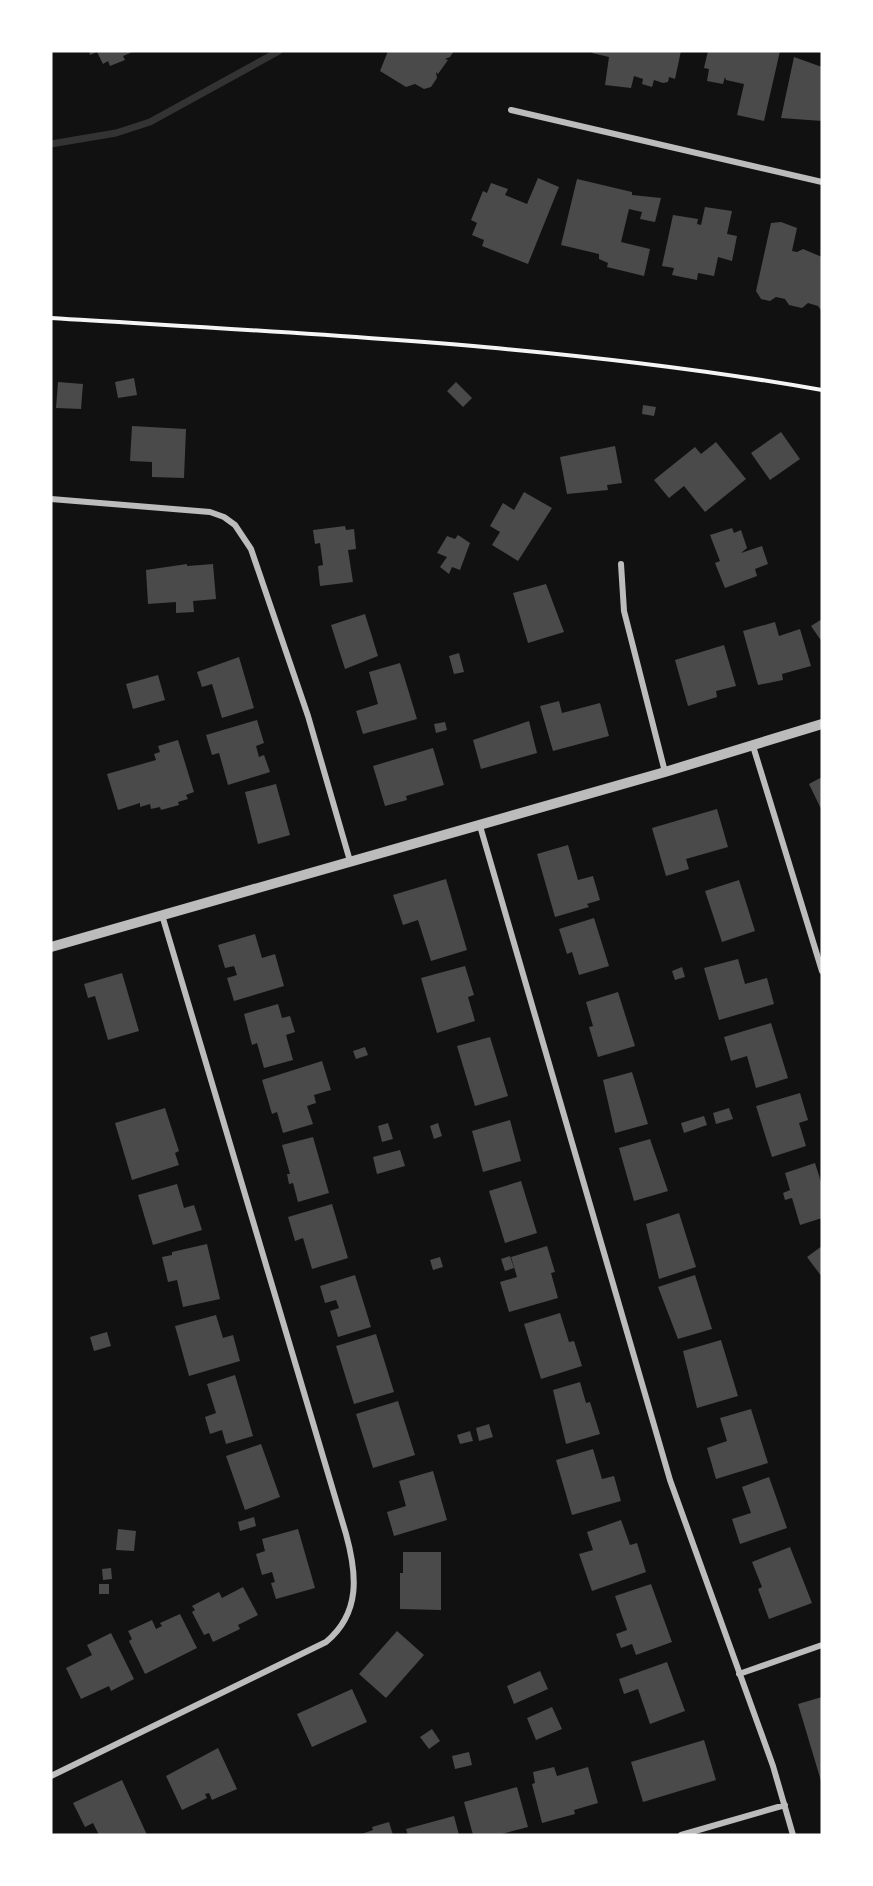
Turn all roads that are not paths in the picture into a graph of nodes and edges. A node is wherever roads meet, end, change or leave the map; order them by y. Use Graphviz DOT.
graph roads {
  1 [pos="511,110"];
  2 [pos="822,182"];
  3 [pos="51,499"];
  4 [pos="621,564"];
  5 [pos="822,723"];
  6 [pos="753,746"];
  7 [pos="665,772"];
  8 [pos="480,826"];
  9 [pos="350,861"];
  10 [pos="162,915"];
  11 [pos="51,947"];
  12 [pos="822,971"];
  13 [pos="822,1645"];
  14 [pos="739,1674"];
  15 [pos="51,1776"];
  16 [pos="785,1805"];
  17 [pos="681,1835"];
  18 [pos="793,1835"];
  1 -- 2 [label="street"];
  3 -- 9 [label="street"];
  4 -- 7 [label="street"];
  5 -- 6 [label="street"];
  6 -- 7 [label="street"];
  6 -- 12 [label="street"];
  7 -- 8 [label="street"];
  8 -- 9 [label="street"];
  8 -- 14 [label="street"];
  9 -- 10 [label="street"];
  10 -- 11 [label="street"];
  10 -- 15 [label="street"];
  13 -- 14 [label="street"];
  14 -- 16 [label="street"];
  16 -- 17 [label="street"];
  16 -- 18 [label="street"];
}
